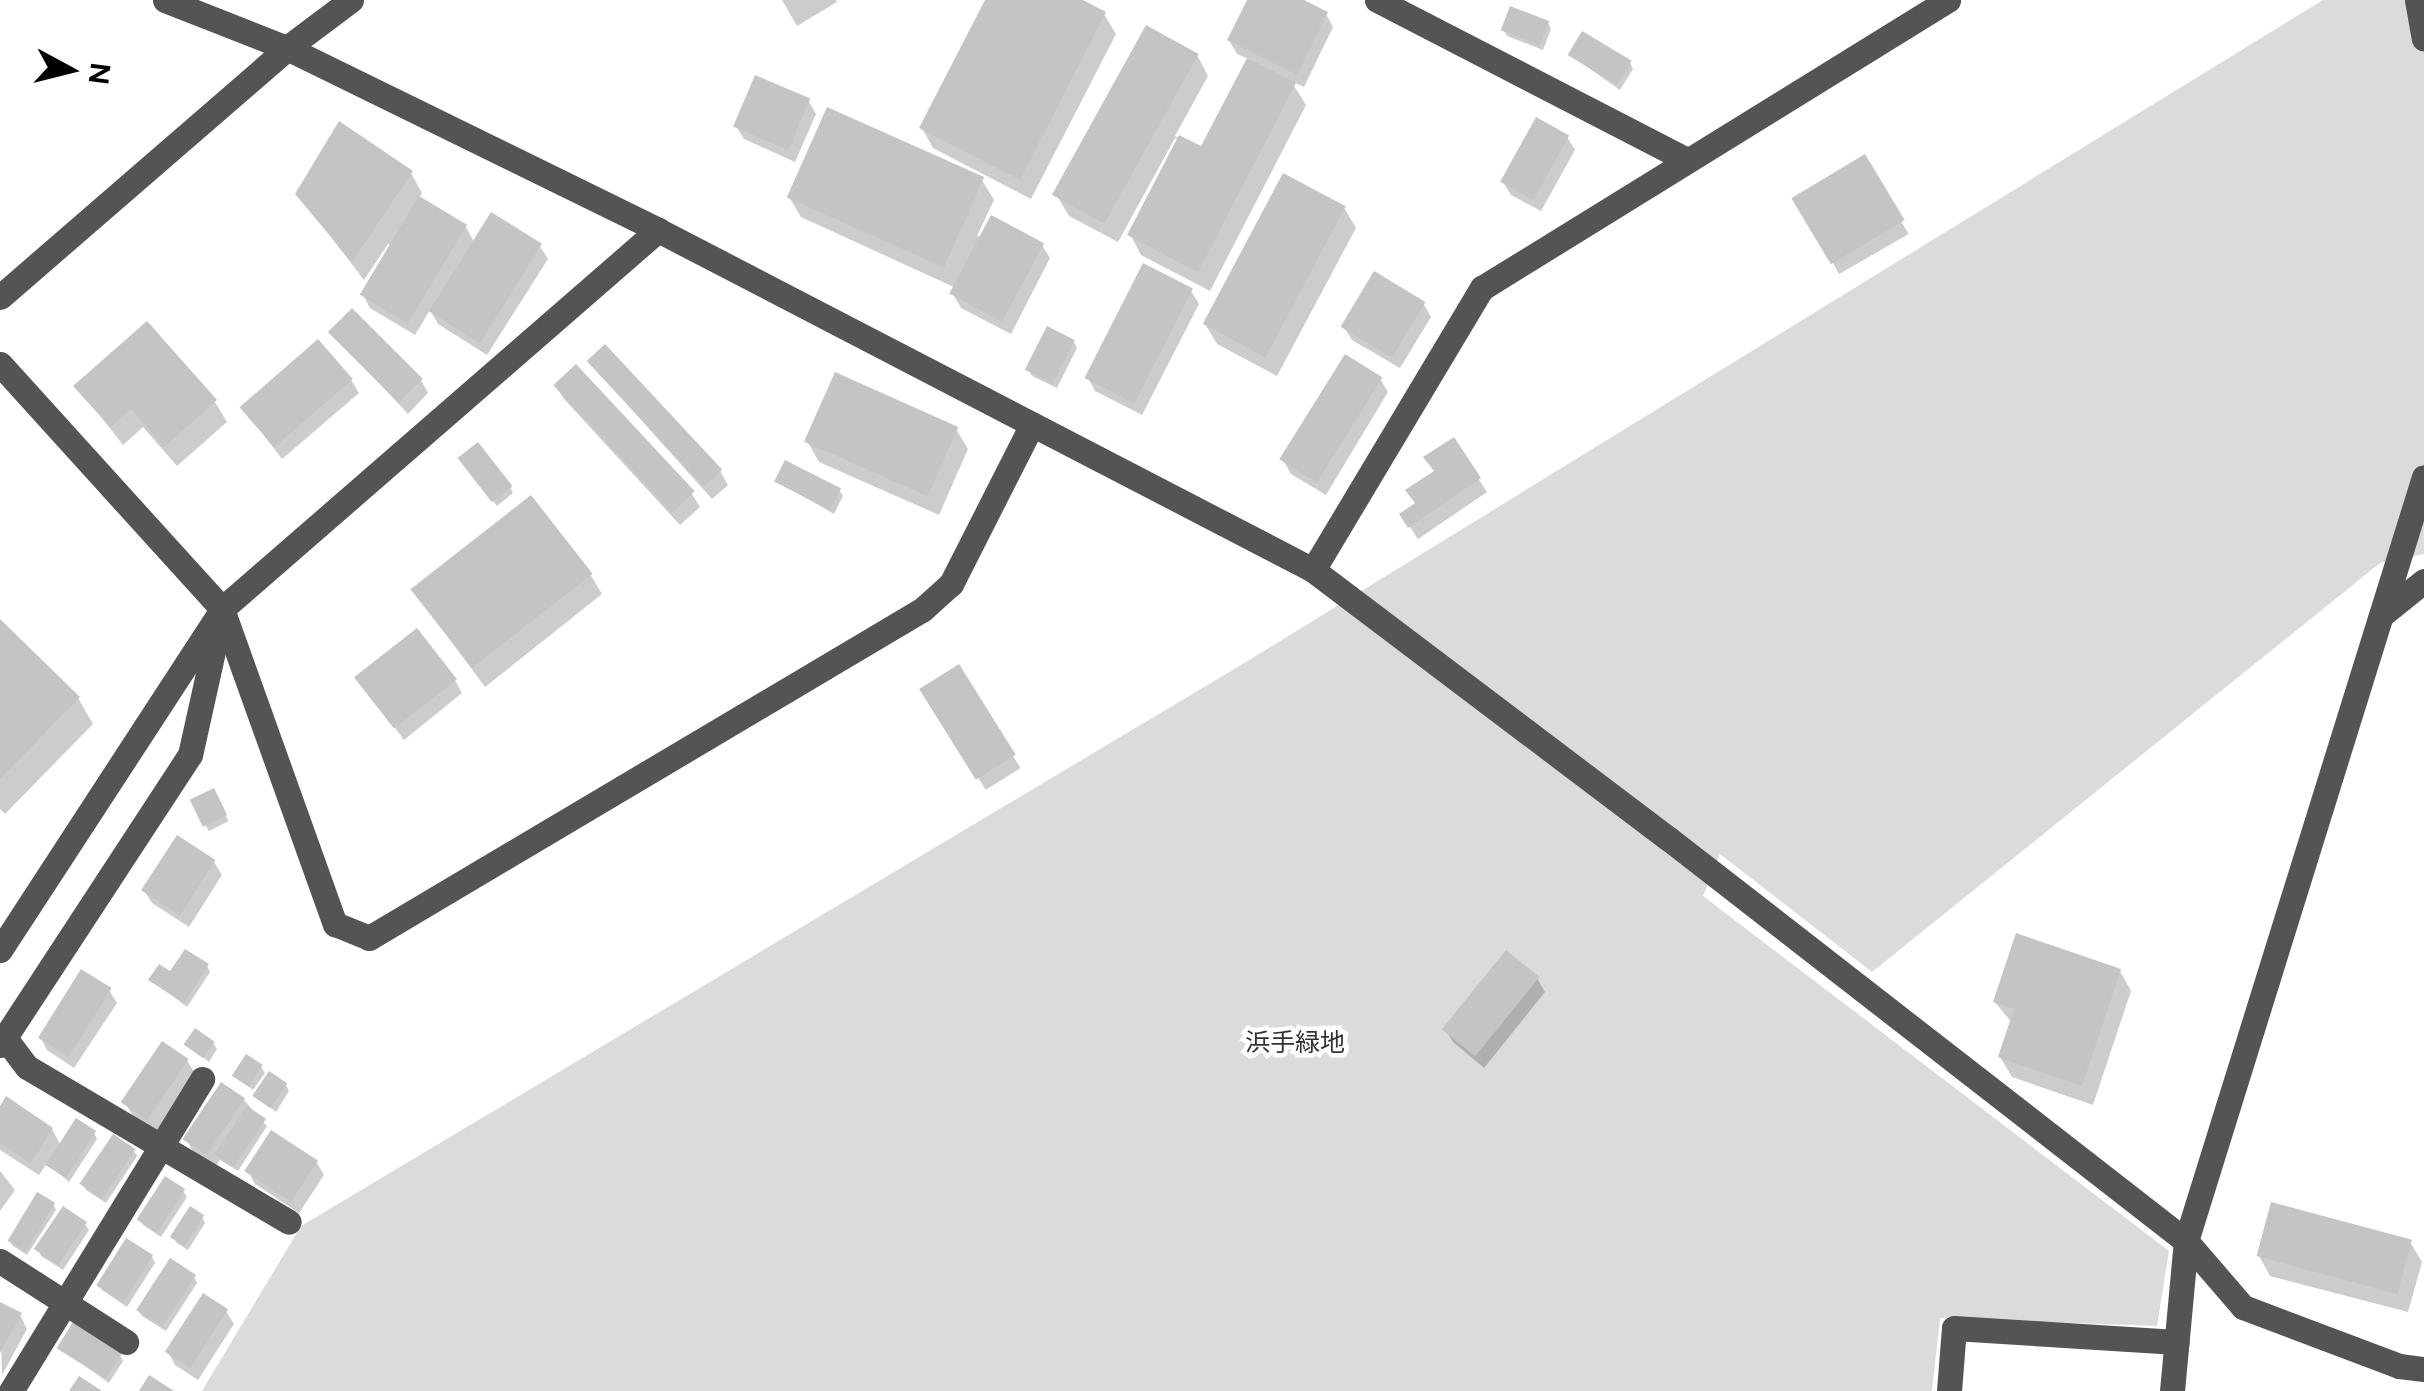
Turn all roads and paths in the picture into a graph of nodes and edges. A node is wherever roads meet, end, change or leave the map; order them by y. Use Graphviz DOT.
graph roads {
  1 [pos="166,0"];
  2 [pos="351,0"];
  3 [pos="1378,0"];
  4 [pos="1948,0"];
  5 [pos="2417,0"];
  6 [pos="2424,38"];
  7 [pos="287,48"];
  8 [pos="1687,160"];
  9 [pos="658,230"];
  10 [pos="0,297"];
  11 [pos="0,364"];
  12 [pos="1031,426"];
  13 [pos="2424,477"];
  14 [pos="1313,570"];
  15 [pos="2424,581"];
  16 [pos="222,609"];
  17 [pos="2384,613"];
  18 [pos="0,950"];
  19 [pos="2,1041"];
  20 [pos="202,1079"];
  21 [pos="162,1145"];
  22 [pos="288,1222"];
  23 [pos="2186,1240"];
  24 [pos="0,1261"];
  25 [pos="64,1304"];
  26 [pos="126,1342"];
  27 [pos="2178,1342"];
  28 [pos="2407,1376"];
  29 [pos="11,1391"];
  30 [pos="1949,1391"];
  31 [pos="2172,1391"];
  1 -- 7 [label="street"];
  2 -- 7 [label="street"];
  3 -- 8 [label="street"];
  4 -- 8 [label="street"];
  5 -- 6 [label="street"];
  7 -- 9 [label="street"];
  7 -- 10 [label="street"];
  8 -- 14 [label="street"];
  9 -- 12 [label="street"];
  9 -- 16 [label="street"];
  11 -- 16 [label="street"];
  12 -- 14 [label="street"];
  12 -- 16 [label="street"];
  13 -- 17 [label="street"];
  14 -- 23 [label="street"];
  15 -- 17 [label="street"];
  16 -- 18 [label="street"];
  16 -- 19 [label="street"];
  17 -- 23 [label="street"];
  19 -- 21 [label="street"];
  20 -- 21 [label="street"];
  21 -- 22 [label="street"];
  21 -- 25 [label="street"];
  23 -- 27 [label="street"];
  23 -- 28 [label="street"];
  24 -- 25 [label="street"];
  25 -- 26 [label="street"];
  25 -- 29 [label="street"];
  27 -- 30 [label="street"];
  27 -- 31 [label="street"];
}
